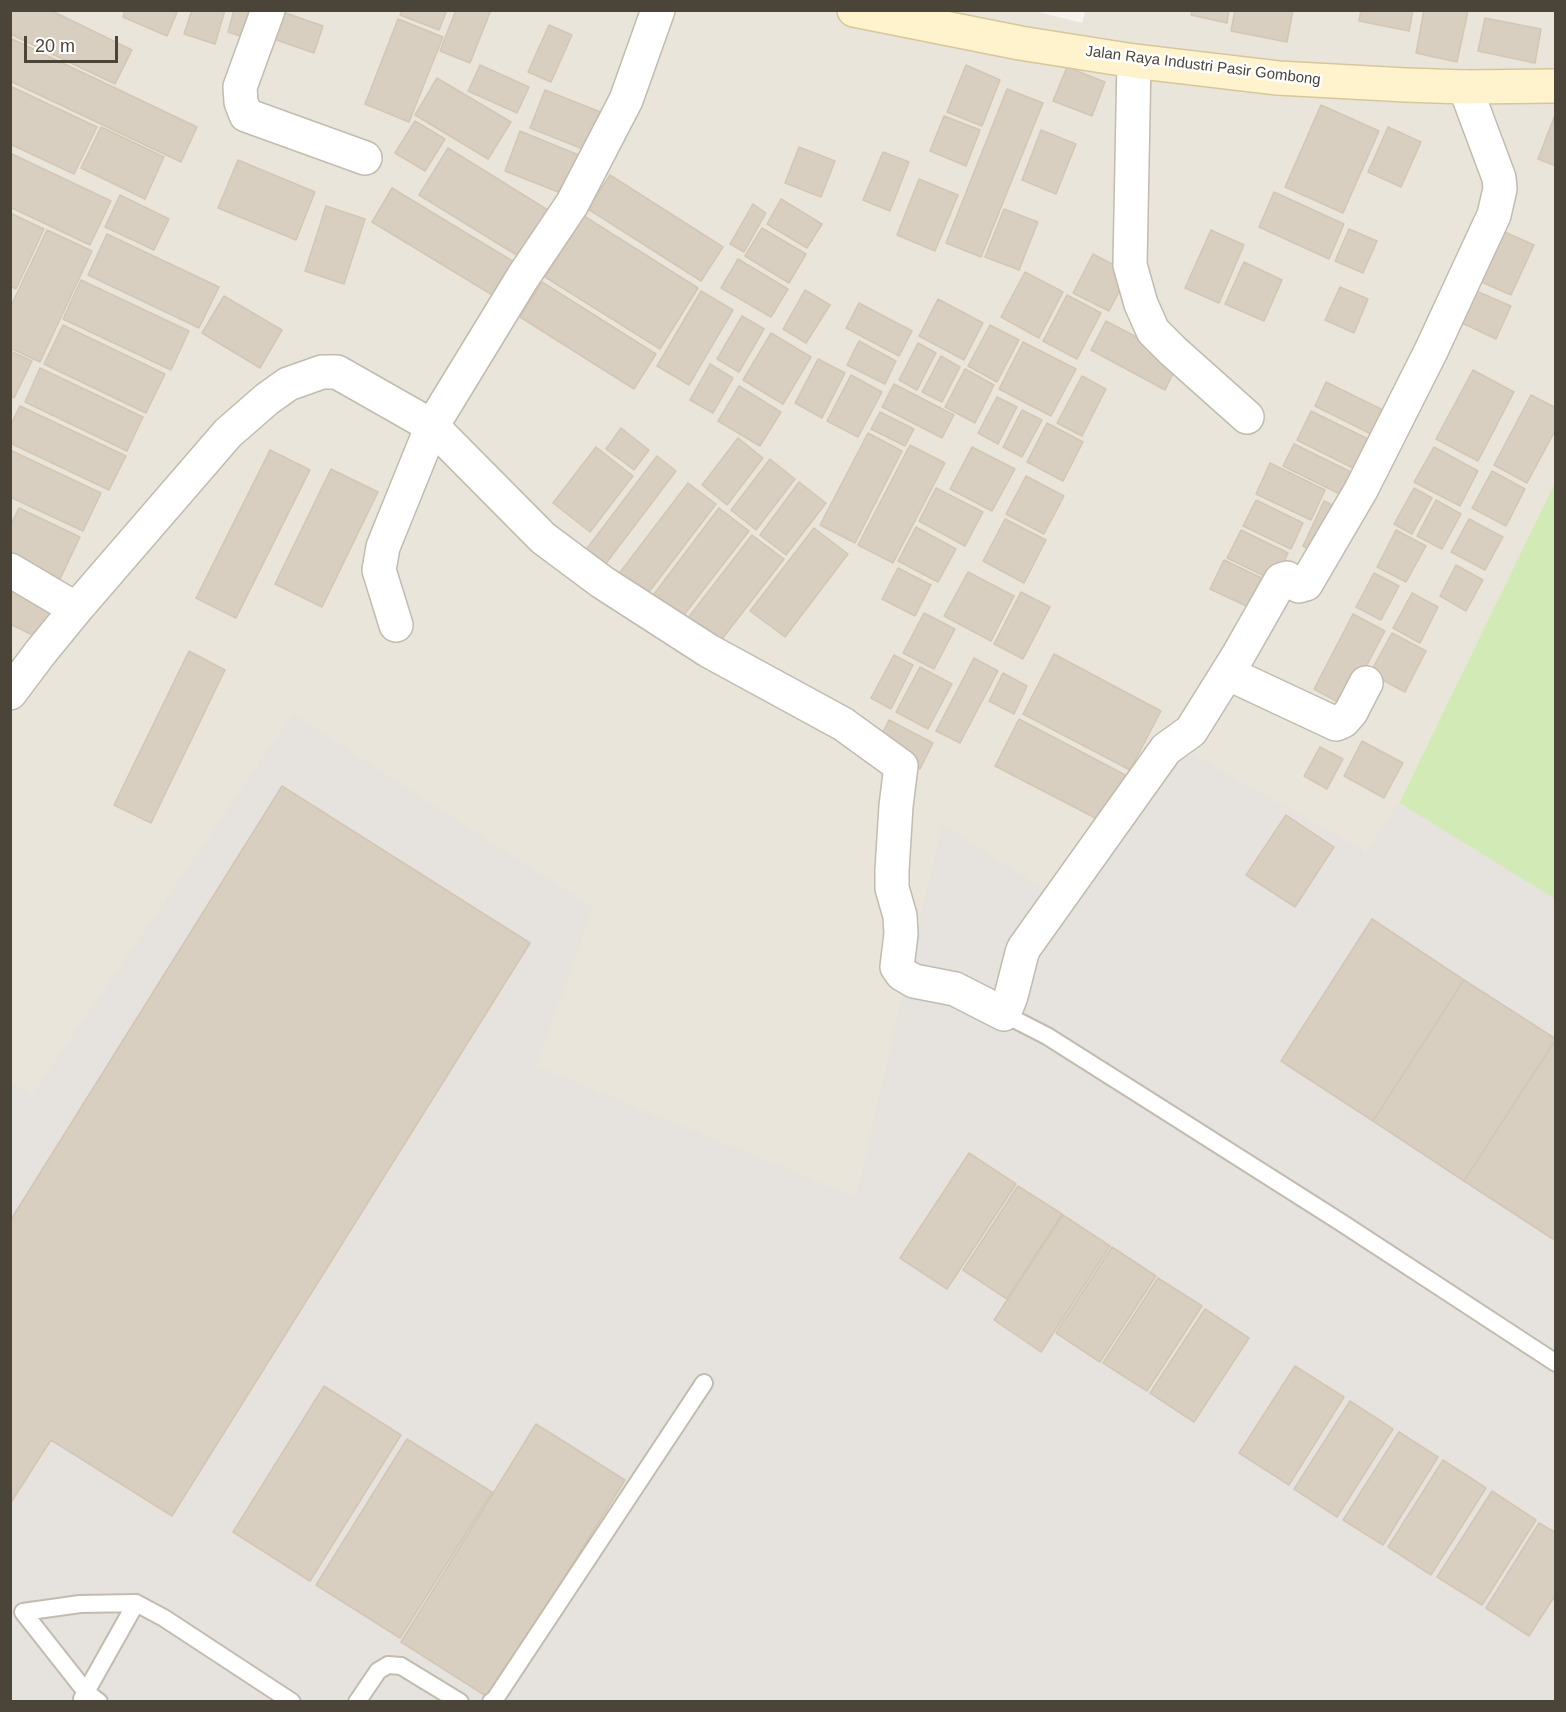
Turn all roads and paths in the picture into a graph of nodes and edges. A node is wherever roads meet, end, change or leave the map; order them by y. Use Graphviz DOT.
graph roads {
  1 [pos="268,10"];
  2 [pos="658,10"];
  3 [pos="854,10"];
  4 [pos="1134,61"];
  5 [pos="1556,86"];
  6 [pos="1465,87"];
  7 [pos="365,158"];
  8 [pos="1247,417"];
  9 [pos="432,426"];
  10 [pos="10,570"];
  11 [pos="76,609"];
  12 [pos="396,625"];
  13 [pos="1227,673"];
  14 [pos="1366,683"];
  15 [pos="10,693"];
  16 [pos="1004,1014"];
  17 [pos="1556,1363"];
  18 [pos="704,1383"];
  19 [pos="136,1603"];
  20 [pos="17,1611"];
  21 [pos="88,1698"];
  22 [pos="292,1701"];
  23 [pos="357,1701"];
  24 [pos="459,1701"];
  25 [pos="491,1701"];
  1 -- 7 [label="street"];
  2 -- 9 [label="street"];
  3 -- 4 [label="main road, Jalan Raya Industri Pasir Gombong"];
  4 -- 6 [label="main road, Jalan Raya Industri Pasir Gombong"];
  4 -- 8 [label="street"];
  5 -- 6 [label="main road, Jalan Raya Industri Pasir Gombong"];
  6 -- 13 [label="street"];
  9 -- 11 [label="street"];
  9 -- 12 [label="street"];
  9 -- 16 [label="street"];
  10 -- 11 [label="street"];
  11 -- 15 [label="street"];
  13 -- 14 [label="street"];
  13 -- 16 [label="street"];
  16 -- 17 [label="lane"];
  18 -- 25 [label="lane"];
  19 -- 20 [label="lane"];
  19 -- 21 [label="lane"];
  19 -- 22 [label="lane"];
  20 -- 21 [label="lane"];
  23 -- 24 [label="lane"];
}
